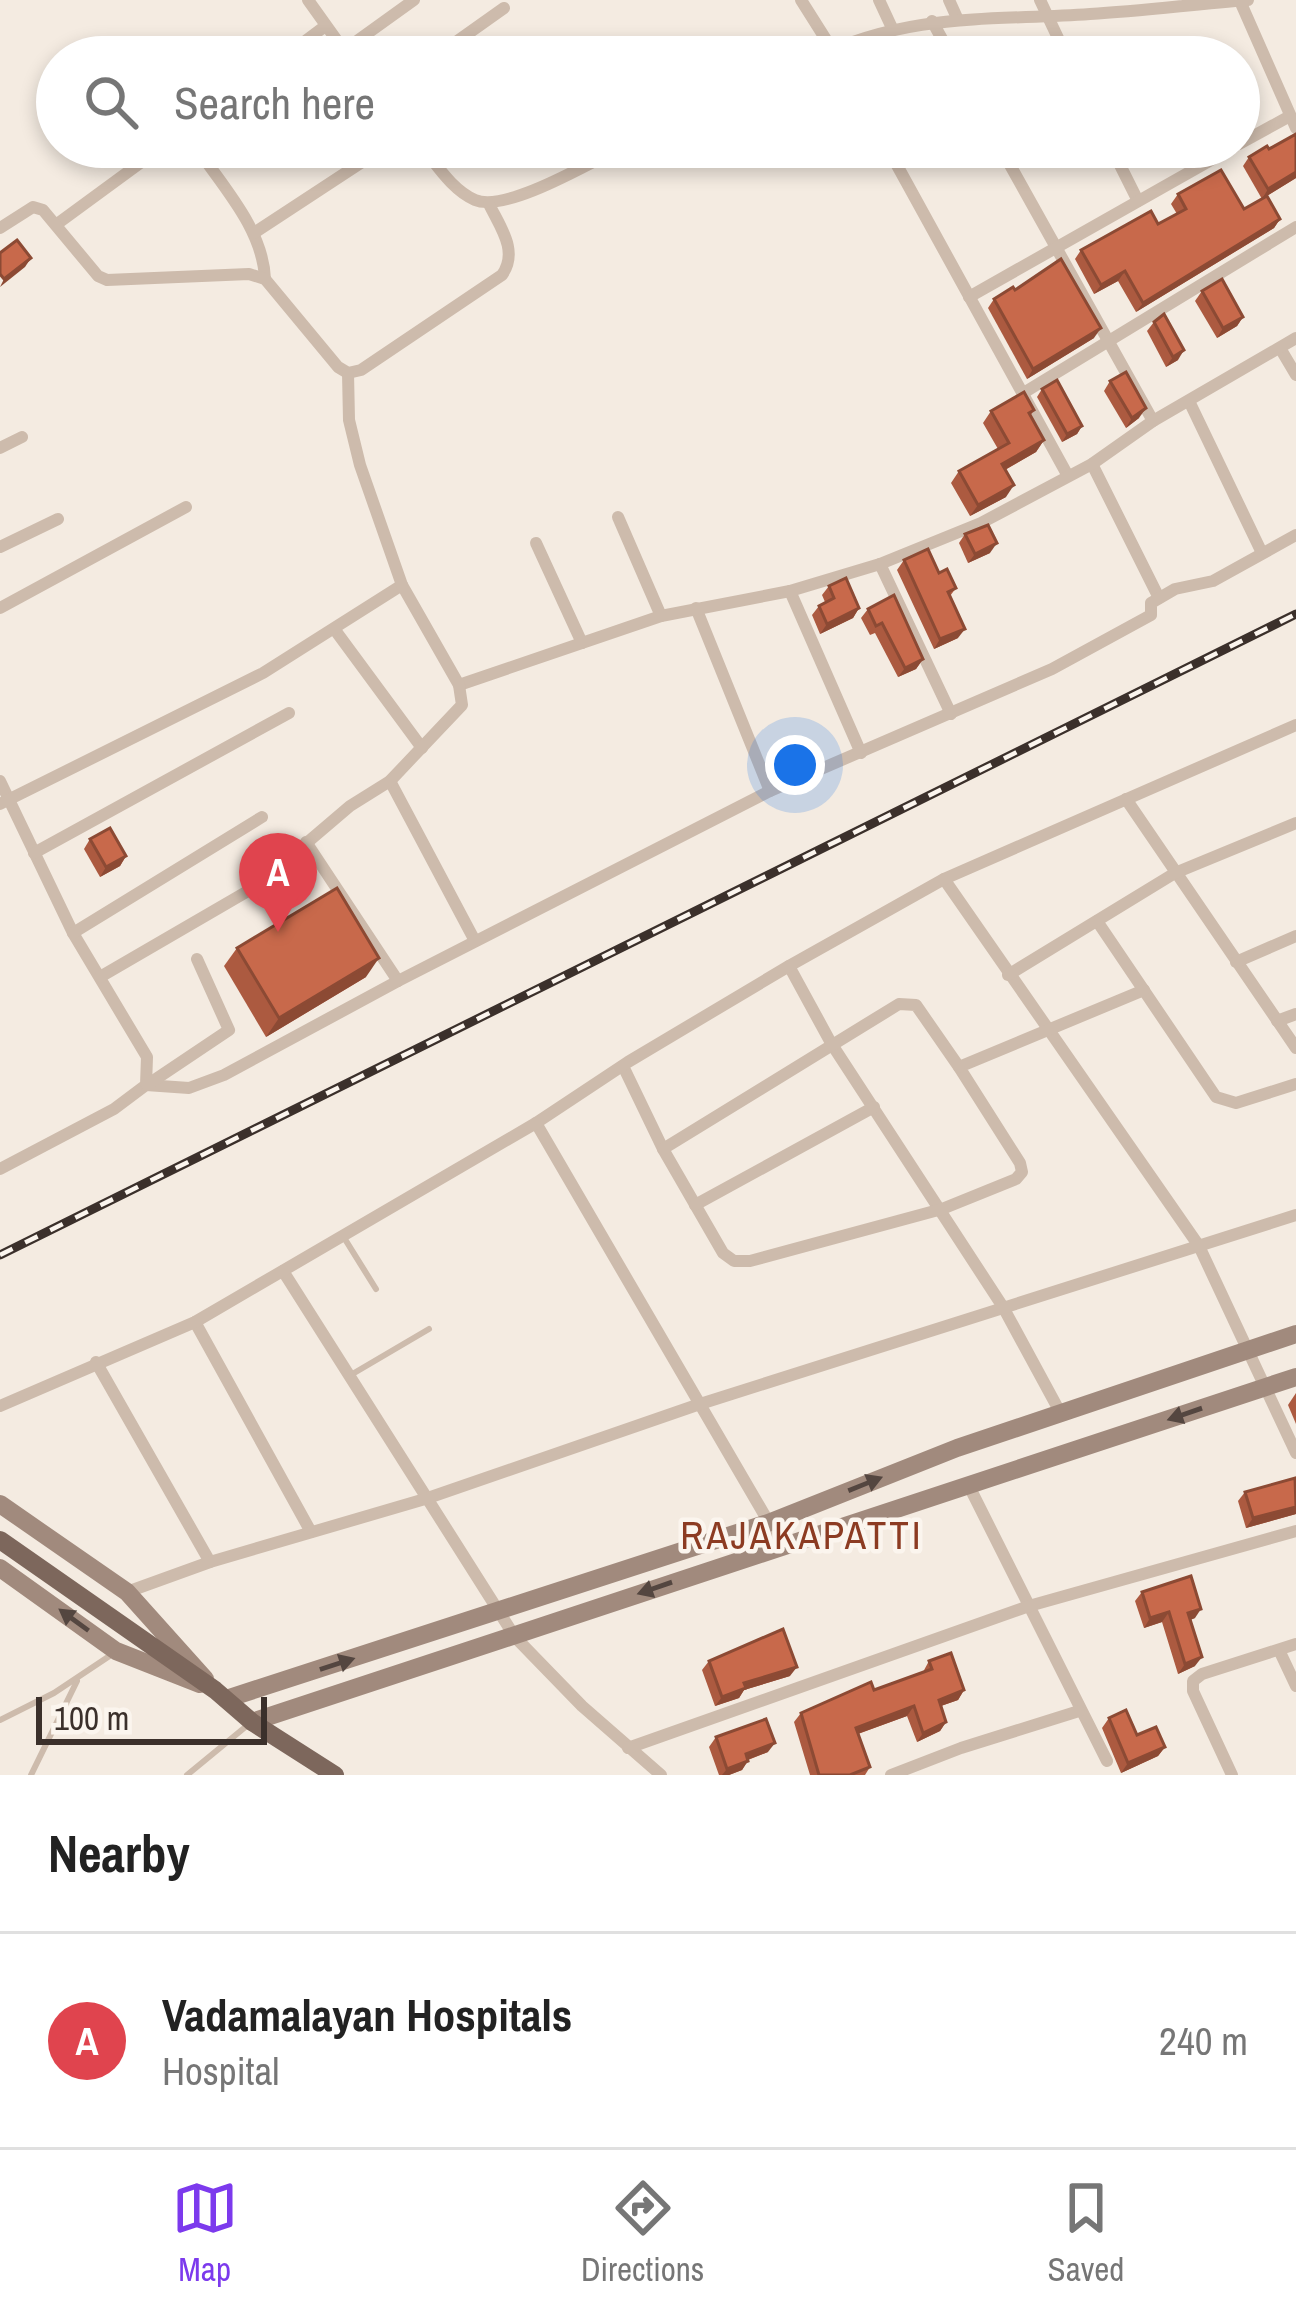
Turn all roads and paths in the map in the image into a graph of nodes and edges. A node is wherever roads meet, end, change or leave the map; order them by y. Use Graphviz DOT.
graph roads {
  1 [pos="308,0"];
  2 [pos="414,0"];
  3 [pos="800,0"];
  4 [pos="879,0"];
  5 [pos="950,0"];
  6 [pos="1040,0"];
  7 [pos="1244,0"];
  8 [pos="1116,6"];
  9 [pos="505,8"];
  10 [pos="1047,16"];
  11 [pos="958,20"];
  12 [pos="932,21"];
  13 [pos="324,27"];
  14 [pos="892,28"];
  15 [pos="312,36"];
  16 [pos="331,36"];
  17 [pos="369,36"];
  18 [pos="465,36"];
  19 [pos="824,36"];
  20 [pos="874,36"];
  21 [pos="940,36"];
  22 [pos="1057,36"];
  23 [pos="1258,36"];
  24 [pos="1260,40"];
  25 [pos="1293,122"];
  26 [pos="1260,136"];
  27 [pos="133,168"];
  28 [pos="210,168"];
  29 [pos="354,168"];
  30 [pos="440,168"];
  31 [pos="577,168"];
  32 [pos="898,168"];
  33 [pos="1011,168"];
  34 [pos="1122,168"];
  35 [pos="1197,168"];
  36 [pos="1138,201"];
  37 [pos="489,204"];
  38 [pos="57,224"];
  39 [pos="1296,227"];
  40 [pos="0,228"];
  41 [pos="254,233"];
  42 [pos="1054,248"];
  43 [pos="266,279"];
  44 [pos="969,297"];
  45 [pos="1296,338"];
  46 [pos="1111,342"];
  47 [pos="1280,348"];
  48 [pos="348,373"];
  49 [pos="1296,375"];
  50 [pos="1025,392"];
  51 [pos="1189,400"];
  52 [pos="1153,421"];
  53 [pos="22,437"];
  54 [pos="0,448"];
  55 [pos="1092,464"];
  56 [pos="1068,476"];
  57 [pos="186,507"];
  58 [pos="618,517"];
  59 [pos="58,520"];
  60 [pos="1296,535"];
  61 [pos="536,543"];
  62 [pos="0,547"];
  63 [pos="1262,554"];
  64 [pos="880,564"];
  65 [pos="402,585"];
  66 [pos="790,591"];
  67 [pos="1159,598"];
  68 [pos="0,608"];
  69 [pos="696,608"];
  70 [pos="661,616"];
  71 [pos="335,630"];
  72 [pos="583,643"];
  73 [pos="459,685"];
  74 [pos="289,713"];
  75 [pos="951,715"];
  76 [pos="1296,725"];
  77 [pos="422,748"];
  78 [pos="861,753"];
  79 [pos="0,781"];
  80 [pos="390,782"];
  81 [pos="770,791"];
  82 [pos="1126,799"];
  83 [pos="4,801"];
  84 [pos="262,818"];
  85 [pos="1296,823"];
  86 [pos="306,842"];
  87 [pos="34,853"];
  88 [pos="1174,873"];
  89 [pos="944,879"];
  90 [pos="1097,921"];
  91 [pos="74,933"];
  92 [pos="1296,936"];
  93 [pos="475,941"];
  94 [pos="197,959"];
  95 [pos="1236,962"];
  96 [pos="789,966"];
  97 [pos="1009,975"];
  98 [pos="100,977"];
  99 [pos="398,981"];
  100 [pos="1144,990"];
  101 [pos="1296,1014"];
  102 [pos="1277,1021"];
  103 [pos="1047,1031"];
  104 [pos="831,1043"];
  105 [pos="1296,1048"];
  106 [pos="622,1066"];
  107 [pos="959,1067"];
  108 [pos="1296,1084"];
  109 [pos="146,1085"];
  110 [pos="874,1107"];
  111 [pos="536,1123"];
  112 [pos="663,1150"];
  113 [pos="0,1169"];
  114 [pos="695,1205"];
  115 [pos="942,1209"];
  116 [pos="1296,1215"];
  117 [pos="343,1236"];
  118 [pos="1198,1246"];
  119 [pos="284,1270"];
  120 [pos="376,1289"];
  121 [pos="1004,1306"];
  122 [pos="195,1322"];
  123 [pos="429,1329"];
  124 [pos="1296,1334"];
  125 [pos="1249,1348"];
  126 [pos="96,1362"];
  127 [pos="349,1376"];
  128 [pos="1296,1376"];
  129 [pos="1266,1387"];
  130 [pos="697,1405"];
  131 [pos="0,1406"];
  132 [pos="1060,1412"];
  133 [pos="1296,1453"];
  134 [pos="970,1488"];
  135 [pos="425,1499"];
  136 [pos="0,1504"];
  137 [pos="768,1523"];
  138 [pos="1296,1531"];
  139 [pos="311,1532"];
  140 [pos="0,1540"];
  141 [pos="782,1545"];
  142 [pos="210,1562"];
  143 [pos="0,1568"];
  144 [pos="127,1592"];
  145 [pos="1029,1606"];
  146 [pos="499,1612"];
  147 [pos="515,1636"];
  148 [pos="1296,1644"];
  149 [pos="116,1651"];
  150 [pos="1279,1651"];
  151 [pos="79,1678"];
  152 [pos="1296,1686"];
  153 [pos="220,1695"];
  154 [pos="1079,1711"];
  155 [pos="0,1720"];
  156 [pos="252,1722"];
  157 [pos="628,1748"];
  158 [pos="1107,1761"];
  159 [pos="319,1771"];
  160 [pos="31,1775"];
  161 [pos="187,1775"];
  162 [pos="661,1775"];
  163 [pos="891,1775"];
  164 [pos="1232,1775"];
  1 -- 13 [label="street"];
  2 -- 17 [label="street"];
  3 -- 19 [label="street"];
  4 -- 14 [label="street"];
  5 -- 11 [label="street"];
  6 -- 10 [label="street"];
  7 -- 8 [label="street"];
  7 -- 23 [label="street"];
  8 -- 10 [label="street"];
  9 -- 18 [label="street"];
  10 -- 11 [label="street"];
  10 -- 22 [label="street"];
  11 -- 12 [label="street"];
  12 -- 14 [label="street"];
  12 -- 21 [label="street"];
  13 -- 15 [label="street"];
  13 -- 16 [label="street"];
  14 -- 20 [label="street"];
  24 -- 25 [label="street"];
  25 -- 26 [label="street"];
  27 -- 38 [label="street"];
  28 -- 41 [label="street"];
  29 -- 41 [label="street"];
  30 -- 37 [label="street"];
  31 -- 37 [label="street"];
  32 -- 44 [label="street"];
  33 -- 42 [label="street"];
  34 -- 36 [label="street"];
  35 -- 36 [label="street"];
  36 -- 42 [label="street"];
  37 -- 48 [label="street"];
  38 -- 40 [label="street"];
  38 -- 43 [label="street"];
  39 -- 46 [label="street"];
  41 -- 43 [label="street"];
  42 -- 44 [label="street"];
  42 -- 46 [label="street"];
  43 -- 48 [label="street"];
  44 -- 50 [label="street"];
  45 -- 47 [label="street"];
  46 -- 50 [label="street"];
  46 -- 52 [label="street"];
  47 -- 49 [label="street"];
  47 -- 51 [label="street"];
  48 -- 65 [label="street"];
  50 -- 56 [label="street"];
  51 -- 52 [label="street"];
  51 -- 63 [label="street"];
  52 -- 55 [label="street"];
  53 -- 54 [label="street"];
  55 -- 56 [label="street"];
  55 -- 67 [label="street"];
  56 -- 64 [label="street"];
  57 -- 68 [label="street"];
  58 -- 70 [label="street"];
  59 -- 62 [label="street"];
  60 -- 63 [label="street"];
  61 -- 72 [label="street"];
  63 -- 67 [label="street"];
  64 -- 66 [label="street"];
  64 -- 75 [label="street"];
  65 -- 71 [label="street"];
  65 -- 73 [label="street"];
  66 -- 69 [label="street"];
  66 -- 78 [label="street"];
  67 -- 75 [label="street"];
  69 -- 70 [label="street"];
  69 -- 81 [label="street"];
  70 -- 72 [label="street"];
  71 -- 77 [label="street"];
  71 -- 83 [label="street"];
  72 -- 73 [label="street"];
  73 -- 77 [label="street"];
  74 -- 87 [label="street"];
  75 -- 78 [label="street"];
  76 -- 82 [label="street"];
  77 -- 80 [label="street"];
  78 -- 81 [label="street"];
  79 -- 83 [label="street"];
  80 -- 86 [label="street"];
  80 -- 93 [label="street"];
  81 -- 93 [label="street"];
  82 -- 88 [label="street"];
  82 -- 89 [label="street"];
  83 -- 87 [label="street"];
  84 -- 91 [label="street"];
  85 -- 88 [label="street"];
  86 -- 98 [label="street"];
  86 -- 99 [label="street"];
  87 -- 91 [label="street"];
  88 -- 90 [label="street"];
  88 -- 95 [label="street"];
  89 -- 96 [label="street"];
  89 -- 97 [label="street"];
  90 -- 97 [label="street"];
  90 -- 100 [label="street"];
  91 -- 98 [label="street"];
  92 -- 95 [label="street"];
  93 -- 99 [label="street"];
  94 -- 109 [label="street"];
  95 -- 102 [label="street"];
  96 -- 104 [label="street"];
  96 -- 106 [label="street"];
  97 -- 103 [label="street"];
  98 -- 109 [label="street"];
  99 -- 109 [label="street"];
  100 -- 103 [label="street"];
  100 -- 108 [label="street"];
  101 -- 102 [label="street"];
  102 -- 105 [label="street"];
  103 -- 107 [label="street"];
  103 -- 118 [label="street"];
  104 -- 107 [label="street"];
  104 -- 110 [label="street"];
  104 -- 112 [label="street"];
  106 -- 111 [label="street"];
  106 -- 112 [label="street"];
  107 -- 115 [label="street"];
  109 -- 113 [label="street"];
  110 -- 114 [label="street"];
  110 -- 115 [label="street"];
  111 -- 117 [label="street"];
  111 -- 130 [label="street"];
  112 -- 114 [label="street"];
  114 -- 115 [label="street"];
  115 -- 121 [label="street"];
  116 -- 118 [label="street"];
  117 -- 119 [label="street"];
  117 -- 120 [label="lane"];
  118 -- 121 [label="street"];
  118 -- 125 [label="street"];
  119 -- 122 [label="street"];
  119 -- 127 [label="street"];
  121 -- 130 [label="street"];
  121 -- 132 [label="street"];
  122 -- 126 [label="street"];
  122 -- 139 [label="street"];
  123 -- 127 [label="lane"];
  124 -- 125 [label="main road"];
  125 -- 129 [label="street"];
  125 -- 132 [label="main road"];
  126 -- 131 [label="street"];
  126 -- 142 [label="street"];
  127 -- 135 [label="street"];
  128 -- 129 [label="main road"];
  129 -- 133 [label="street"];
  129 -- 134 [label="main road, one-way"];
  130 -- 135 [label="street"];
  130 -- 137 [label="street"];
  137 -- 132 [label="main road, one-way"];
  134 -- 141 [label="main road"];
  134 -- 145 [label="street"];
  135 -- 139 [label="street"];
  135 -- 146 [label="street"];
  136 -- 144 [label="main road"];
  137 -- 141 [label="street"];
  137 -- 146 [label="main road"];
  138 -- 145 [label="street"];
  139 -- 142 [label="street"];
  140 -- 153 [label="main road"];
  141 -- 147 [label="main road, one-way"];
  142 -- 144 [label="street"];
  149 -- 143 [label="main road, one-way"];
  144 -- 153 [label="main road"];
  145 -- 154 [label="street"];
  145 -- 157 [label="street"];
  146 -- 147 [label="street"];
  153 -- 146 [label="main road, one-way"];
  147 -- 156 [label="main road"];
  147 -- 157 [label="street"];
  148 -- 150 [label="street"];
  149 -- 151 [label="lane"];
  149 -- 153 [label="main road"];
  150 -- 152 [label="street"];
  150 -- 164 [label="street"];
  151 -- 155 [label="lane"];
  151 -- 160 [label="lane"];
  153 -- 156 [label="main road"];
  154 -- 158 [label="street"];
  154 -- 163 [label="street"];
  156 -- 159 [label="main road"];
  156 -- 161 [label="lane"];
  157 -- 162 [label="street"];
}
